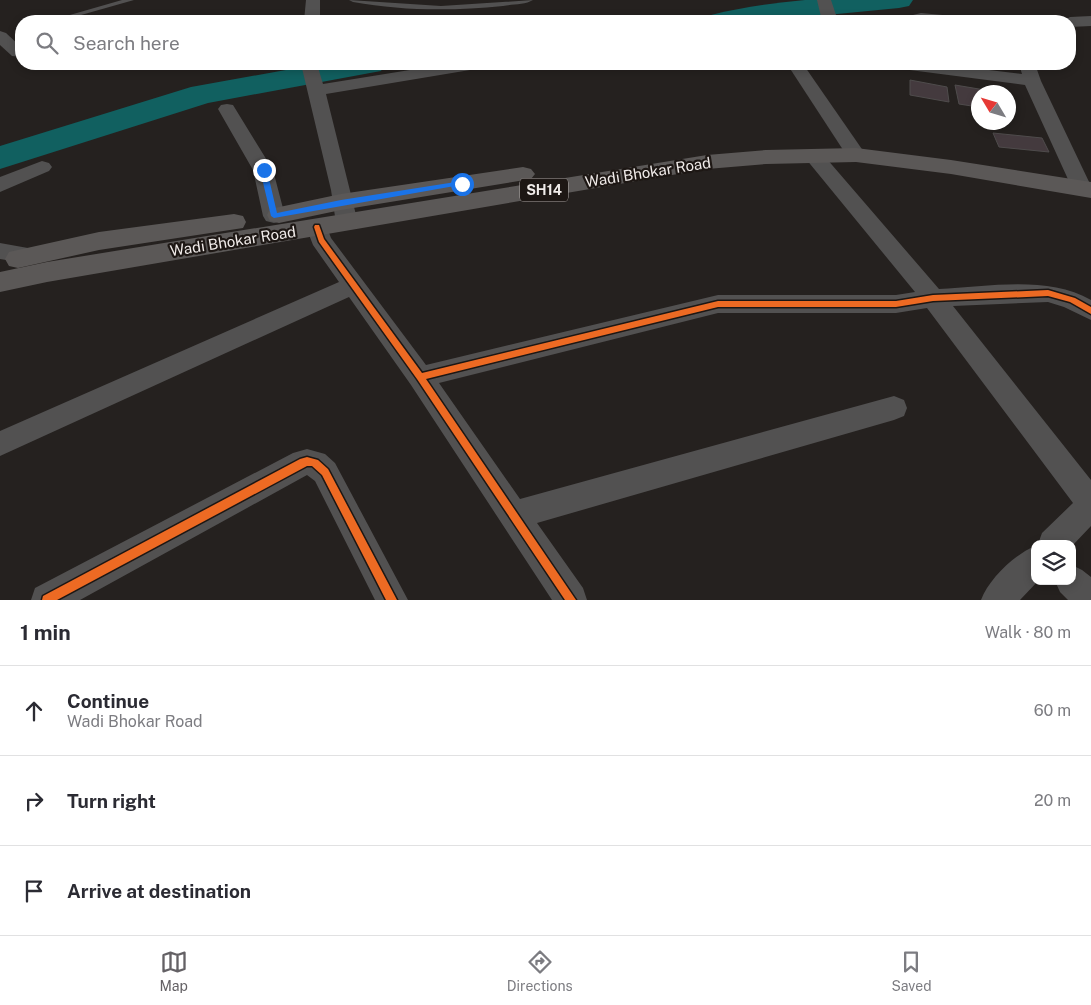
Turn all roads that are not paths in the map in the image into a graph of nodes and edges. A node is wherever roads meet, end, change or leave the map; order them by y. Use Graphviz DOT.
graph roads {
  1 [pos="130,0"];
  2 [pos="314,0"];
  3 [pos="353,0"];
  4 [pos="529,0"];
  5 [pos="824,0"];
  6 [pos="75,15"];
  7 [pos="313,15"];
  8 [pos="828,15"];
  9 [pos="1091,21"];
  10 [pos="1076,22"];
  11 [pos="0,36"];
  12 [pos="15,50"];
  13 [pos="386,70"];
  14 [pos="800,70"];
  15 [pos="987,70"];
  16 [pos="1030,73"];
  17 [pos="311,75"];
  18 [pos="227,109"];
  19 [pos="851,147"];
  20 [pos="813,155"];
  21 [pos="42,166"];
  22 [pos="1084,180"];
  23 [pos="0,185"];
  24 [pos="344,213"];
  25 [pos="274,216"];
  26 [pos="317,227"];
  27 [pos="0,251"];
  28 [pos="30,256"];
  29 [pos="0,265"];
  30 [pos="0,282"];
  31 [pos="354,285"];
  32 [pos="934,298"];
  33 [pos="1091,311"];
  34 [pos="420,377"];
  35 [pos="894,408"];
  36 [pos="0,444"];
  37 [pos="1091,504"];
  38 [pos="513,515"];
  39 [pos="1057,540"];
  40 [pos="1031,566"];
  41 [pos="1075,585"];
  42 [pos="47,600"];
  43 [pos="392,600"];
  44 [pos="571,600"];
  45 [pos="997,600"];
  46 [pos="1091,600"];
  1 -- 6 [label="lane"];
  2 -- 7 [label="street"];
  3 -- 4 [label="lane"];
  5 -- 8 [label="street"];
  9 -- 10 [label="street"];
  11 -- 12 [label="street"];
  13 -- 17 [label="street"];
  14 -- 19 [label="street"];
  15 -- 16 [label="street"];
  16 -- 22 [label="street"];
  17 -- 24 [label="street"];
  18 -- 25 [label="street"];
  19 -- 20 [label="main road, Wadi Bhokar Road / SH14"];
  19 -- 22 [label="main road, Wadi Bhokar Road / SH14"];
  19 -- 24 [label="main road, Wadi Bhokar Road / SH14"];
  20 -- 24 [label="main road, Wadi Bhokar Road / SH14"];
  20 -- 32 [label="street"];
  21 -- 23 [label="street"];
  24 -- 25 [label="main road, Wadi Bhokar Road / SH14"];
  24 -- 26 [label="main road, Wadi Bhokar Road / SH14"];
  25 -- 28 [label="main road, Wadi Bhokar Road / SH14"];
  26 -- 30 [label="main road, Wadi Bhokar Road / SH14"];
  26 -- 31 [label="street"];
  27 -- 28 [label="street"];
  28 -- 29 [label="main road, Wadi Bhokar Road / SH14"];
  31 -- 34 [label="street"];
  31 -- 36 [label="street"];
  32 -- 33 [label="street"];
  32 -- 34 [label="street"];
  32 -- 37 [label="street"];
  34 -- 38 [label="street"];
  35 -- 38 [label="street"];
  37 -- 39 [label="street"];
  38 -- 44 [label="street"];
  40 -- 45 [label="street"];
  41 -- 46 [label="street"];
  42 -- 43 [label="street"];
}
